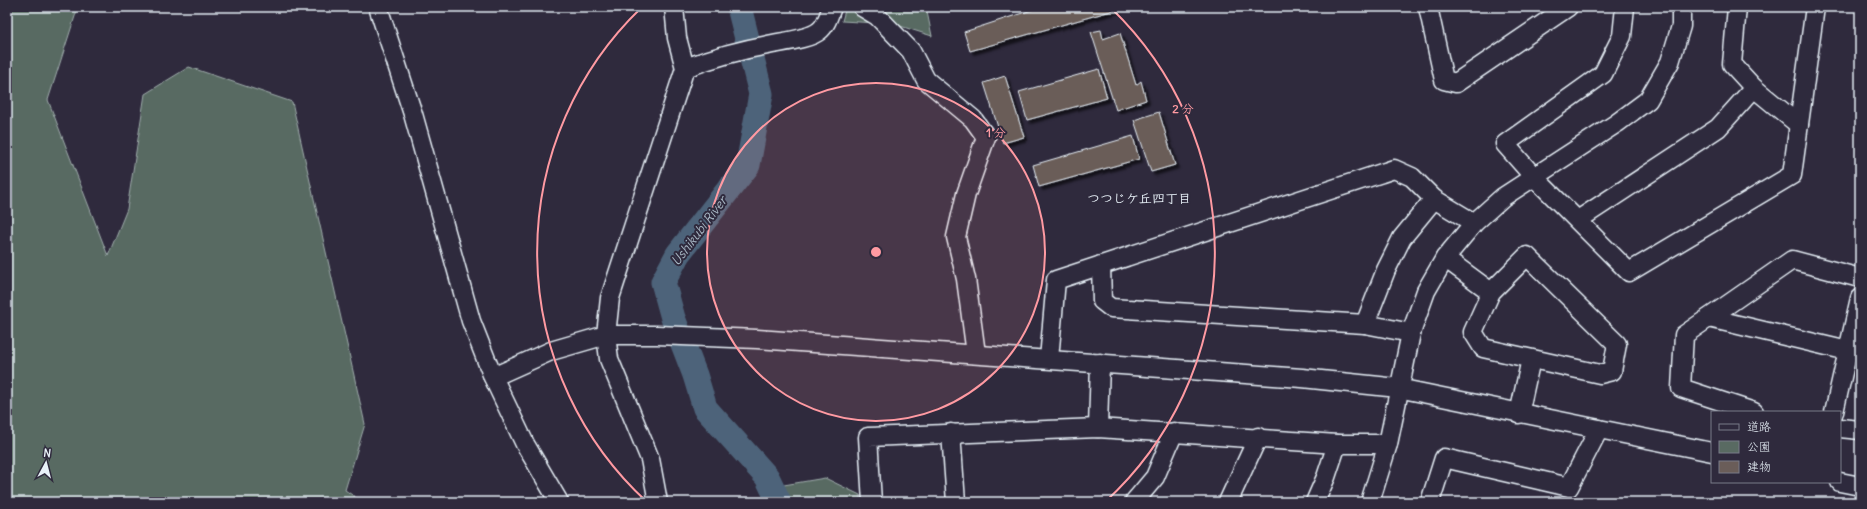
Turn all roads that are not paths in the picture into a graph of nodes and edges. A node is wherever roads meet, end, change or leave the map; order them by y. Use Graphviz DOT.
graph roads {
  1 [pos="378,7"];
  2 [pos="674,7"];
  3 [pos="832,7"];
  4 [pos="862,7"];
  5 [pos="1428,7"];
  6 [pos="1568,7"];
  7 [pos="1625,7"];
  8 [pos="1681,7"];
  9 [pos="1737,7"];
  10 [pos="1815,7"];
  11 [pos="685,68"];
  12 [pos="1754,88"];
  13 [pos="1799,125"];
  14 [pos="1534,177"];
  15 [pos="1434,199"];
  16 [pos="1578,220"];
  17 [pos="1474,224"];
  18 [pos="1445,258"];
  19 [pos="1101,265"];
  20 [pos="1860,278"];
  21 [pos="1491,292"];
  22 [pos="1860,298"];
  23 [pos="1709,318"];
  24 [pos="1365,324"];
  25 [pos="1411,333"];
  26 [pos="606,335"];
  27 [pos="1848,351"];
  28 [pos="976,354"];
  29 [pos="1049,359"];
  30 [pos="1532,359"];
  31 [pos="1100,364"];
  32 [pos="492,377"];
  33 [pos="1398,388"];
  34 [pos="1746,411"];
  35 [pos="1834,411"];
  36 [pos="1519,414"];
  37 [pos="1098,428"];
  38 [pos="1841,428"];
  39 [pos="1599,429"];
  40 [pos="1860,430"];
  41 [pos="1174,432"];
  42 [pos="951,433"];
  43 [pos="1258,437"];
  44 [pos="1337,444"];
  45 [pos="1388,444"];
  46 [pos="1711,452"];
  47 [pos="1841,482"];
  48 [pos="1860,486"];
  49 [pos="559,502"];
  50 [pos="658,502"];
  51 [pos="872,502"];
  52 [pos="956,502"];
  53 [pos="1134,502"];
  54 [pos="1228,502"];
  55 [pos="1315,502"];
  56 [pos="1370,502"];
  57 [pos="1430,502"];
  1 -- 32 [label="street"];
  2 -- 11 [label="street"];
  3 -- 11 [label="street"];
  4 -- 28 [label="street"];
  5 -- 6 [label="street"];
  7 -- 14 [label="street"];
  8 -- 14 [label="street"];
  9 -- 12 [label="street"];
  10 -- 13 [label="street"];
  11 -- 26 [label="street"];
  12 -- 13 [label="street"];
  12 -- 16 [label="street"];
  13 -- 16 [label="street"];
  14 -- 16 [label="street"];
  14 -- 17 [label="street"];
  15 -- 17 [label="street"];
  15 -- 19 [label="street"];
  15 -- 24 [label="street"];
  17 -- 18 [label="street"];
  18 -- 21 [label="street"];
  18 -- 25 [label="street"];
  19 -- 24 [label="street"];
  19 -- 29 [label="street"];
  20 -- 23 [label="street"];
  21 -- 30 [label="street"];
  21 -- 30 [label="street"];
  22 -- 27 [label="street"];
  23 -- 27 [label="street"];
  23 -- 34 [label="street"];
  24 -- 25 [label="street"];
  25 -- 33 [label="street"];
  26 -- 28 [label="street"];
  26 -- 32 [label="street"];
  26 -- 50 [label="street"];
  27 -- 35 [label="street"];
  28 -- 29 [label="street"];
  29 -- 31 [label="street"];
  30 -- 36 [label="street"];
  31 -- 33 [label="street"];
  31 -- 37 [label="street"];
  32 -- 49 [label="street"];
  33 -- 36 [label="street"];
  33 -- 45 [label="street"];
  36 -- 39 [label="street"];
  37 -- 41 [label="street"];
  37 -- 42 [label="street"];
  38 -- 40 [label="street"];
  39 -- 46 [label="street"];
  39 -- 57 [label="street"];
  41 -- 43 [label="street"];
  41 -- 53 [label="street"];
  42 -- 51 [label="street"];
  42 -- 52 [label="street"];
  43 -- 44 [label="street"];
  43 -- 54 [label="street"];
  44 -- 45 [label="street"];
  44 -- 55 [label="street"];
  45 -- 56 [label="street"];
  47 -- 48 [label="street"];
}
